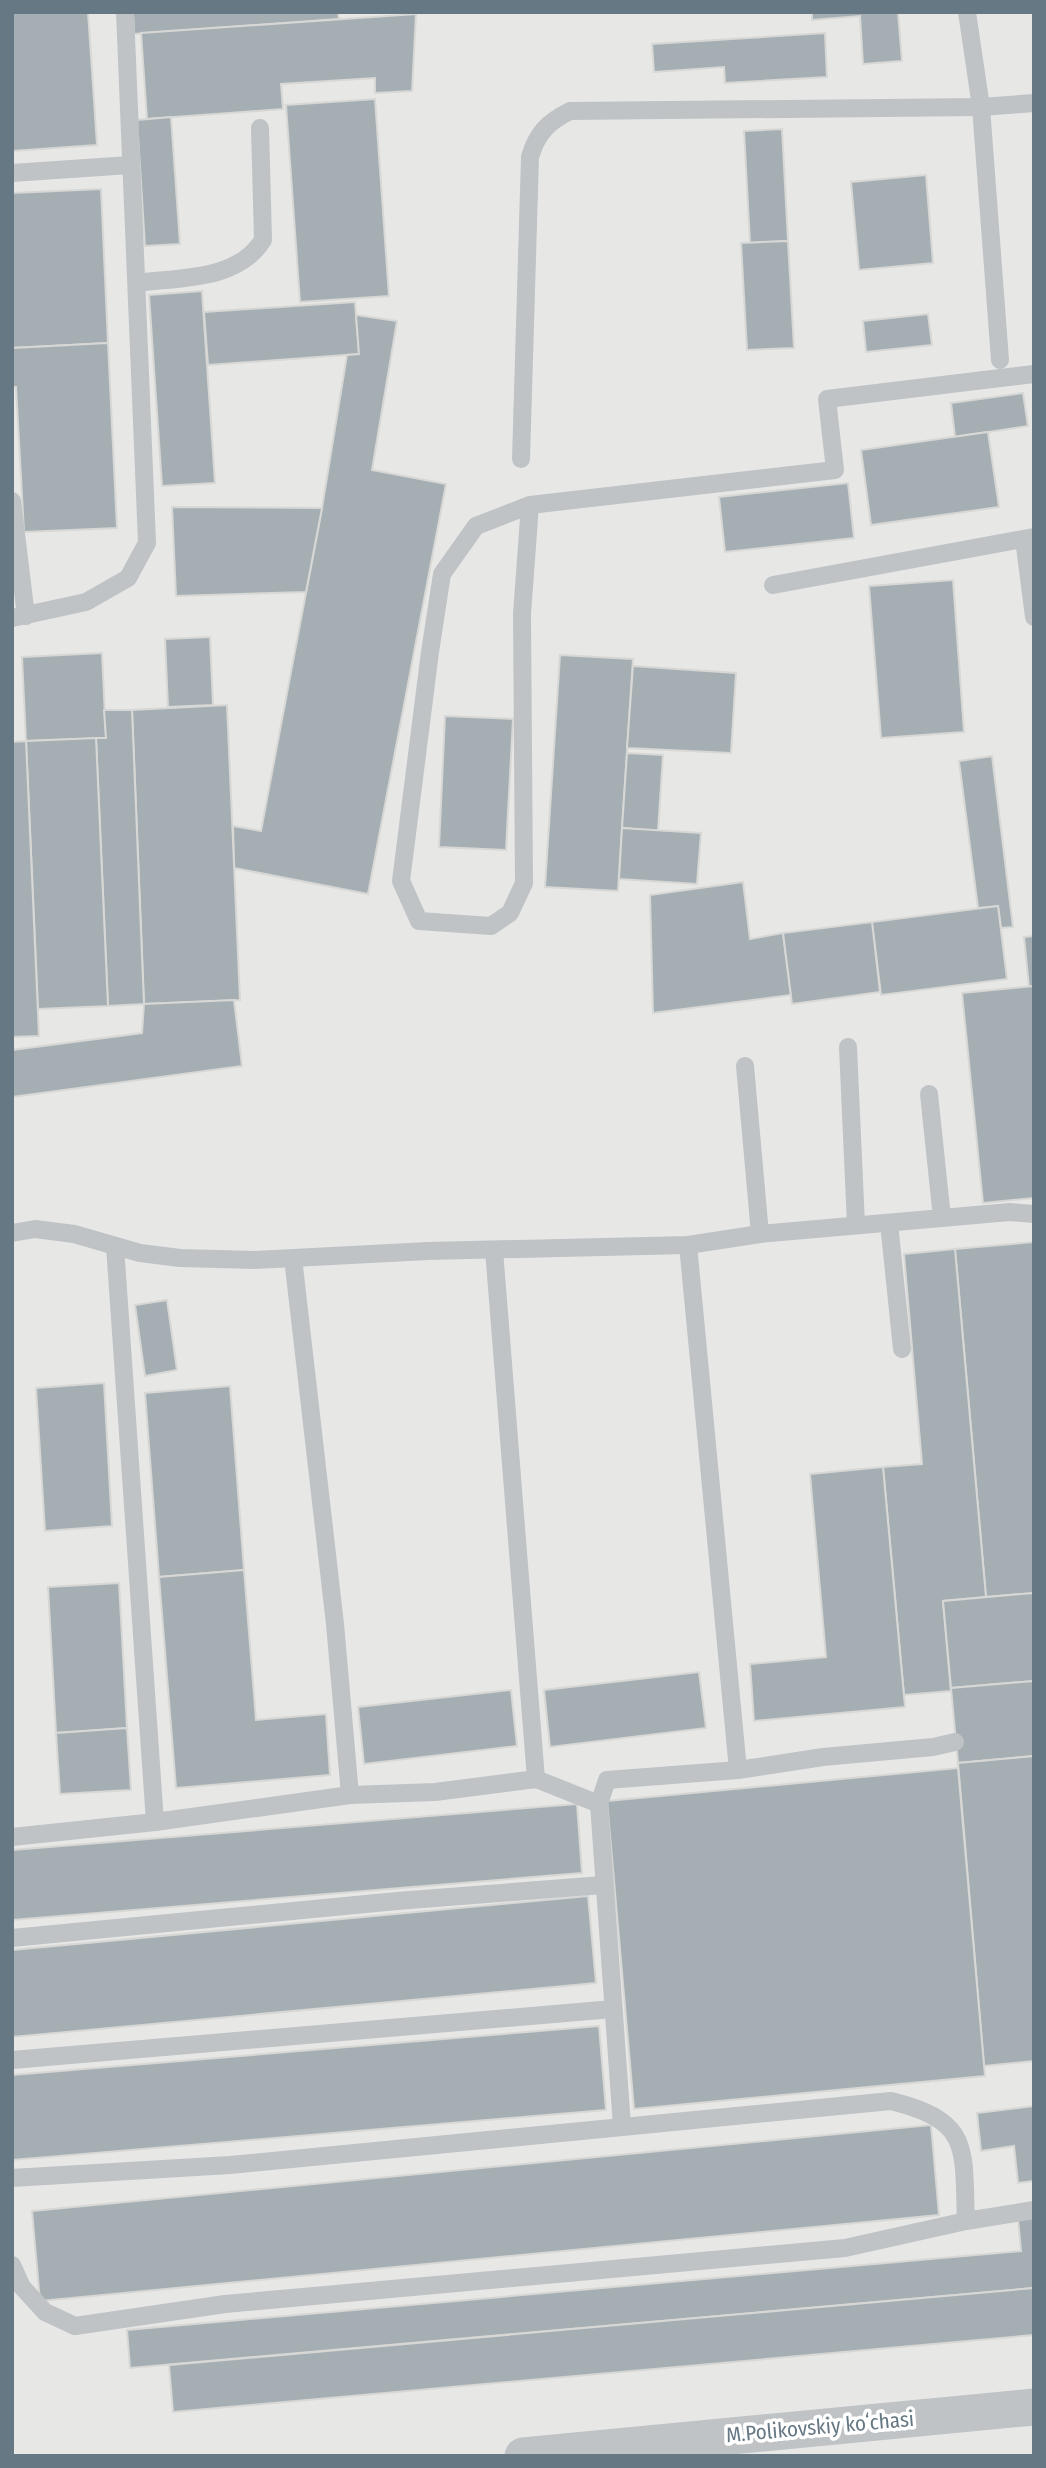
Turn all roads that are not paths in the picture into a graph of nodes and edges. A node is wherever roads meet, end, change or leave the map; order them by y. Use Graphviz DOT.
graph roads {
  1 [pos="125,12"];
  2 [pos="967,12"];
  3 [pos="1034,103"];
  4 [pos="981,107"];
  5 [pos="260,128"];
  6 [pos="130,165"];
  7 [pos="12,173"];
  8 [pos="137,283"];
  9 [pos="1000,360"];
  10 [pos="1034,374"];
  11 [pos="522,459"];
  12 [pos="12,501"];
  13 [pos="530,505"];
  14 [pos="1029,538"];
  15 [pos="773,585"];
  16 [pos="19,617"];
  17 [pos="1034,617"];
  18 [pos="848,1047"];
  19 [pos="745,1066"];
  20 [pos="929,1094"];
  21 [pos="1034,1214"];
  22 [pos="942,1218"];
  23 [pos="889,1223"];
  24 [pos="856,1225"];
  25 [pos="12,1233"];
  26 [pos="760,1234"];
  27 [pos="688,1245"];
  28 [pos="115,1246"];
  29 [pos="494,1250"];
  30 [pos="293,1258"];
  31 [pos="902,1349"];
  32 [pos="956,1742"];
  33 [pos="738,1770"];
  34 [pos="536,1779"];
  35 [pos="350,1795"];
  36 [pos="599,1804"];
  37 [pos="155,1822"];
  38 [pos="12,1837"];
  39 [pos="603,1885"];
  40 [pos="12,1938"];
  41 [pos="613,2009"];
  42 [pos="12,2060"];
  43 [pos="622,2126"];
  44 [pos="12,2178"];
  45 [pos="1034,2210"];
  46 [pos="966,2221"];
  47 [pos="12,2265"];
  48 [pos="1034,2407"];
  49 [pos="523,2456"];
  1 -- 6 [label="lane"];
  2 -- 4 [label="lane"];
  3 -- 4 [label="lane"];
  4 -- 9 [label="lane"];
  4 -- 11 [label="lane"];
  5 -- 8 [label="lane"];
  6 -- 7 [label="lane"];
  6 -- 8 [label="lane"];
  8 -- 16 [label="lane"];
  10 -- 13 [label="lane"];
  12 -- 16 [label="lane"];
  13 -- 13 [label="lane"];
  14 -- 15 [label="lane"];
  14 -- 17 [label="lane"];
  18 -- 24 [label="lane"];
  19 -- 26 [label="lane"];
  20 -- 22 [label="lane"];
  21 -- 22 [label="lane"];
  22 -- 23 [label="lane"];
  23 -- 24 [label="lane"];
  23 -- 31 [label="lane"];
  24 -- 26 [label="lane"];
  25 -- 28 [label="lane"];
  26 -- 27 [label="lane"];
  27 -- 29 [label="lane"];
  27 -- 33 [label="lane"];
  28 -- 30 [label="lane"];
  28 -- 37 [label="lane"];
  29 -- 30 [label="lane"];
  29 -- 34 [label="lane"];
  30 -- 35 [label="lane"];
  32 -- 33 [label="lane"];
  33 -- 36 [label="lane"];
  34 -- 35 [label="lane"];
  34 -- 36 [label="lane"];
  35 -- 37 [label="lane"];
  36 -- 39 [label="lane"];
  37 -- 38 [label="lane"];
  39 -- 40 [label="lane"];
  39 -- 41 [label="lane"];
  41 -- 42 [label="lane"];
  41 -- 43 [label="lane"];
  43 -- 44 [label="lane"];
  43 -- 46 [label="lane"];
  45 -- 46 [label="lane"];
  46 -- 47 [label="lane"];
  48 -- 49 [label="street, M.Polikovskiy koʻchasi"];
}
